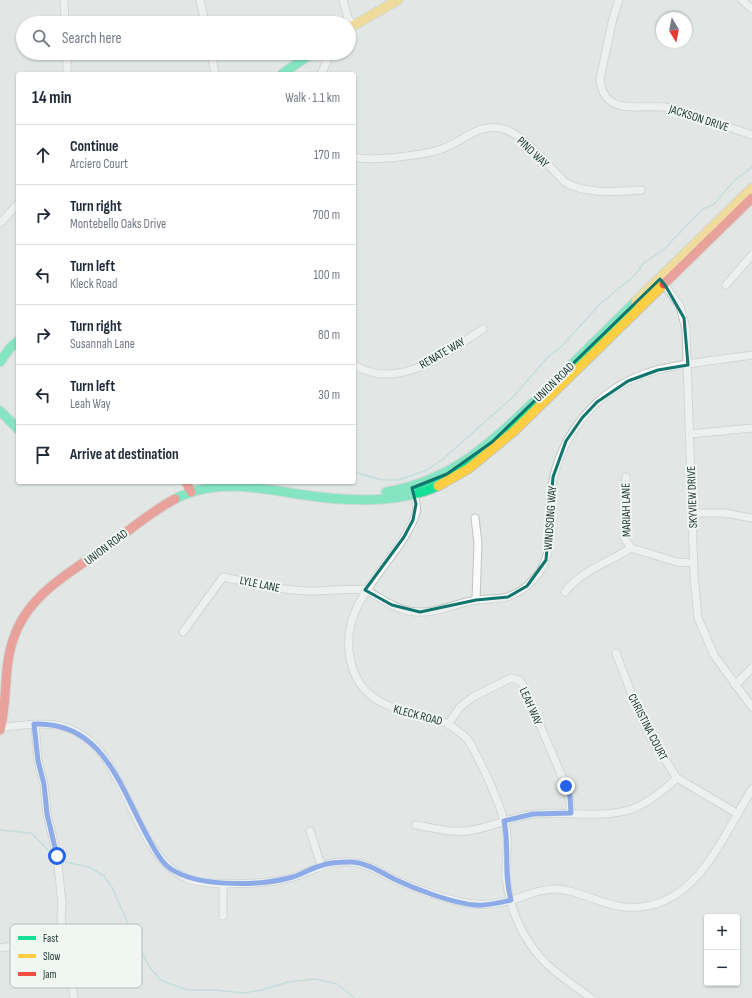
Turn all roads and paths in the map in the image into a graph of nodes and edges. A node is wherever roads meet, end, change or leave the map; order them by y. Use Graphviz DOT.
graph roads {
  1 [pos="64,0"];
  2 [pos="200,0"];
  3 [pos="344,0"];
  4 [pos="398,0"];
  5 [pos="619,0"];
  6 [pos="742,0"];
  7 [pos="752,9"];
  8 [pos="65,16"];
  9 [pos="203,16"];
  10 [pos="348,16"];
  11 [pos="356,23"];
  12 [pos="67,60"];
  13 [pos="212,60"];
  14 [pos="302,60"];
  15 [pos="328,60"];
  16 [pos="67,72"];
  17 [pos="215,72"];
  18 [pos="285,72"];
  19 [pos="323,72"];
  20 [pos="752,135"];
  21 [pos="356,157"];
  22 [pos="752,188"];
  23 [pos="641,190"];
  24 [pos="752,198"];
  25 [pos="16,206"];
  26 [pos="0,224"];
  27 [pos="752,255"];
  28 [pos="662,282"];
  29 [pos="726,285"];
  30 [pos="483,329"];
  31 [pos="16,343"];
  32 [pos="752,355"];
  33 [pos="0,362"];
  34 [pos="688,365"];
  35 [pos="356,366"];
  36 [pos="0,411"];
  37 [pos="16,427"];
  38 [pos="752,428"];
  39 [pos="690,434"];
  40 [pos="626,477"];
  41 [pos="187,484"];
  42 [pos="191,492"];
  43 [pos="413,492"];
  44 [pos="692,513"];
  45 [pos="475,518"];
  46 [pos="752,518"];
  47 [pos="631,548"];
  48 [pos="694,563"];
  49 [pos="365,590"];
  50 [pos="565,592"];
  51 [pos="476,600"];
  52 [pos="183,632"];
  53 [pos="616,653"];
  54 [pos="752,668"];
  55 [pos="735,685"];
  56 [pos="752,707"];
  57 [pos="449,723"];
  58 [pos="34,724"];
  59 [pos="1,728"];
  60 [pos="677,778"];
  61 [pos="752,789"];
  62 [pos="571,813"];
  63 [pos="738,814"];
  64 [pos="504,821"];
  65 [pos="416,825"];
  66 [pos="310,831"];
  67 [pos="321,865"];
  68 [pos="223,882"];
  69 [pos="511,900"];
  70 [pos="223,916"];
  71 [pos="63,924"];
  72 [pos="10,946"];
  73 [pos="0,948"];
  74 [pos="72,988"];
  75 [pos="74,998"];
  76 [pos="591,998"];
  1 -- 8 [label="street"];
  2 -- 9 [label="street"];
  3 -- 10 [label="street"];
  4 -- 11 [label="main road"];
  5 -- 20 [label="street, JACKSON DRIVE"];
  6 -- 7 [label="street"];
  12 -- 16 [label="street"];
  13 -- 17 [label="street"];
  14 -- 18 [label="main road"];
  15 -- 19 [label="street"];
  21 -- 23 [label="street, PINO WAY"];
  22 -- 28 [label="main road, UNION ROAD"];
  24 -- 28 [label="main road, UNION ROAD"];
  25 -- 26 [label="street"];
  27 -- 29 [label="street"];
  28 -- 34 [label="street, SKYVIEW DRIVE"];
  28 -- 43 [label="main road, UNION ROAD"];
  30 -- 35 [label="street, RENATE WAY"];
  31 -- 33 [label="main road"];
  32 -- 34 [label="street, WINDSONG WAY"];
  34 -- 39 [label="street, SKYVIEW DRIVE"];
  34 -- 51 [label="street, WINDSONG WAY"];
  36 -- 37 [label="main road"];
  38 -- 39 [label="street"];
  39 -- 44 [label="street, SKYVIEW DRIVE"];
  40 -- 47 [label="street, MARIAH LANE"];
  41 -- 42 [label="main road"];
  42 -- 43 [label="main road, UNION ROAD"];
  42 -- 59 [label="main road, UNION ROAD"];
  43 -- 49 [label="street, KLECK ROAD"];
  44 -- 46 [label="street"];
  44 -- 48 [label="street, SKYVIEW DRIVE"];
  45 -- 51 [label="street"];
  47 -- 48 [label="street, MARIAH LANE"];
  47 -- 50 [label="street"];
  48 -- 55 [label="street, SKYVIEW DRIVE"];
  49 -- 51 [label="street, WINDSONG WAY"];
  49 -- 52 [label="street, LYLE LANE"];
  49 -- 57 [label="street, KLECK ROAD"];
  53 -- 60 [label="street, CHRISTINA COURT"];
  54 -- 55 [label="street"];
  55 -- 56 [label="street, SKYVIEW DRIVE"];
  57 -- 62 [label="street, LEAH WAY"];
  57 -- 64 [label="street, KLECK ROAD"];
  58 -- 59 [label="street"];
  58 -- 68 [label="street"];
  58 -- 71 [label="street"];
  60 -- 62 [label="street"];
  60 -- 63 [label="street, CHRISTINA COURT"];
  61 -- 63 [label="street"];
  62 -- 64 [label="street"];
  63 -- 69 [label="street"];
  64 -- 65 [label="street"];
  64 -- 69 [label="street, KLECK ROAD"];
  66 -- 67 [label="street"];
  67 -- 68 [label="street"];
  67 -- 69 [label="street"];
  68 -- 70 [label="street"];
  69 -- 76 [label="street, KLECK ROAD"];
  72 -- 73 [label="street"];
  74 -- 75 [label="street"];
}
